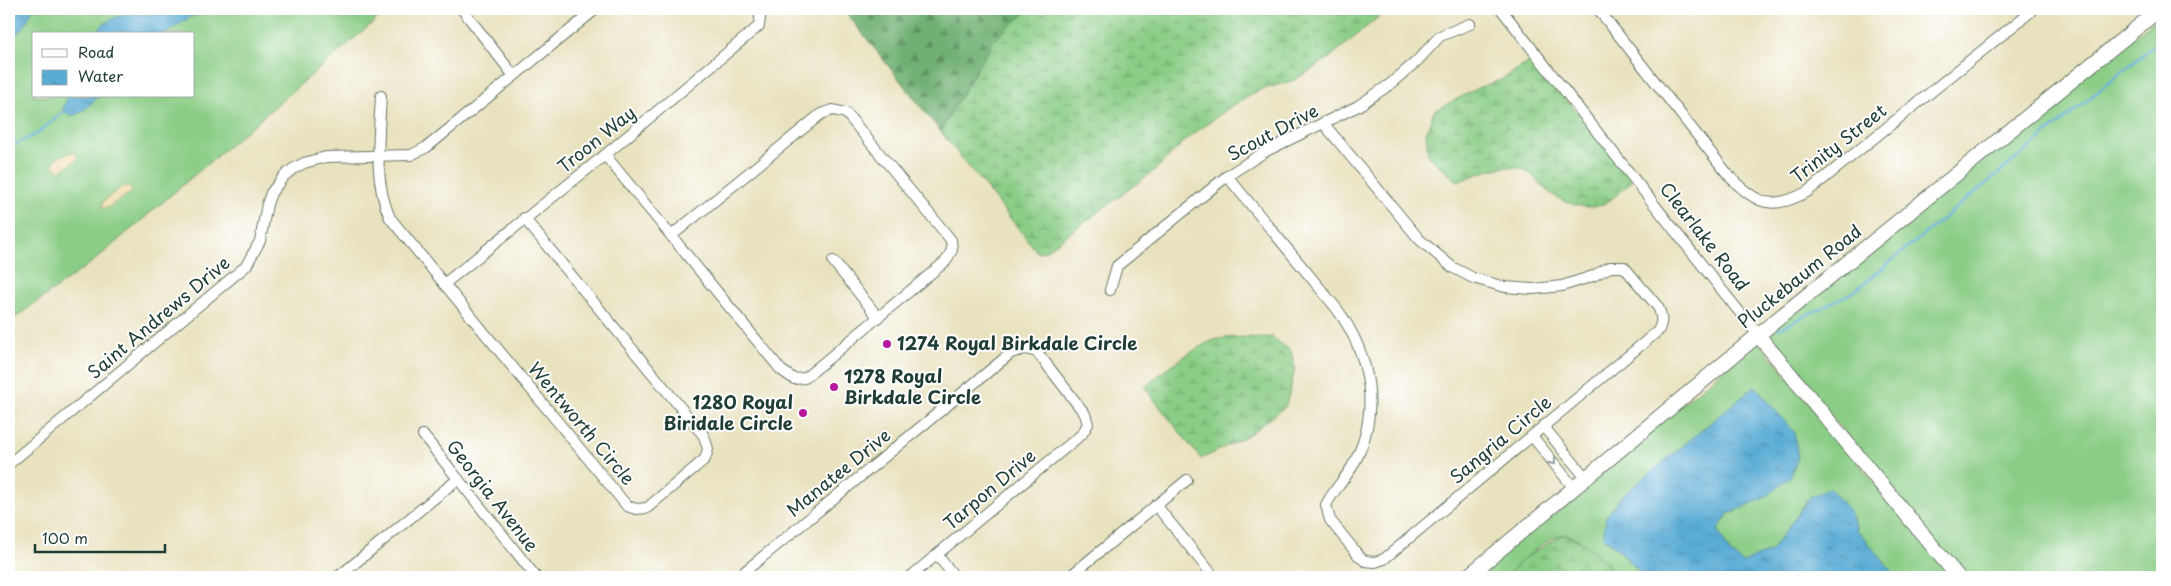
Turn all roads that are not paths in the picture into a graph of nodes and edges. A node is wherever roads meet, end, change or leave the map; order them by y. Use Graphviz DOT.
graph roads {
  1 [pos="462,9"];
  2 [pos="596,9"];
  3 [pos="1501,9"];
  4 [pos="1598,9"];
  5 [pos="2160,9"];
  6 [pos="2029,10"];
  7 [pos="762,12"];
  8 [pos="1470,24"];
  9 [pos="514,76"];
  10 [pos="381,96"];
  11 [pos="1324,124"];
  12 [pos="378,154"];
  13 [pos="605,155"];
  14 [pos="1227,176"];
  15 [pos="524,218"];
  16 [pos="671,236"];
  17 [pos="833,261"];
  18 [pos="444,284"];
  19 [pos="1110,290"];
  20 [pos="878,317"];
  21 [pos="1758,335"];
  22 [pos="1088,424"];
  23 [pos="1543,426"];
  24 [pos="423,435"];
  25 [pos="1532,436"];
  26 [pos="9,464"];
  27 [pos="1586,478"];
  28 [pos="458,479"];
  29 [pos="1186,480"];
  30 [pos="1574,488"];
  31 [pos="1156,505"];
  32 [pos="937,555"];
  33 [pos="1082,573"];
  34 [pos="338,577"];
  35 [pos="536,577"];
  36 [pos="738,577"];
  37 [pos="910,577"];
  38 [pos="955,577"];
  39 [pos="1069,577"];
  40 [pos="1214,577"];
  41 [pos="1467,577"];
  42 [pos="1958,577"];
  1 -- 9 [label="street"];
  2 -- 9 [label="street, Saint Andrews Drive"];
  3 -- 21 [label="street, Clearlake Road"];
  4 -- 6 [label="street, Trinity Street"];
  5 -- 21 [label="street, Pluckebaum Road"];
  7 -- 13 [label="street, Troon Way"];
  8 -- 11 [label="street, Scout Drive"];
  9 -- 12 [label="street, Saint Andrews Drive"];
  10 -- 12 [label="street, Wentworth Circle"];
  11 -- 14 [label="street, Scout Drive"];
  11 -- 23 [label="street, Sangria Circle"];
  12 -- 18 [label="street, Wentworth Circle"];
  12 -- 26 [label="street, Saint Andrews Drive"];
  13 -- 15 [label="street, Troon Way"];
  13 -- 16 [label="street"];
  14 -- 19 [label="street, Scout Drive"];
  14 -- 25 [label="street, Sangria Circle"];
  15 -- 18 [label="street, Troon Way"];
  15 -- 18 [label="street, Wentworth Circle"];
  16 -- 20 [label="street"];
  16 -- 20 [label="street"];
  17 -- 20 [label="street"];
  21 -- 27 [label="street, Pluckebaum Road"];
  21 -- 42 [label="street, Clearlake Road"];
  22 -- 32 [label="street, Tarpon Drive"];
  22 -- 36 [label="street, Manatee Drive"];
  23 -- 25 [label="street, Sangria Circle"];
  23 -- 27 [label="street"];
  24 -- 28 [label="street, Georgia Avenue"];
  25 -- 30 [label="street, one-way"];
  27 -- 30 [label="street, Pluckebaum Road"];
  28 -- 34 [label="street"];
  28 -- 35 [label="street, Georgia Avenue"];
  29 -- 31 [label="street"];
  30 -- 41 [label="street, Pluckebaum Road"];
  31 -- 33 [label="street"];
  31 -- 40 [label="street"];
  32 -- 37 [label="street, Tarpon Drive"];
  32 -- 38 [label="street"];
  33 -- 39 [label="street"];
}
